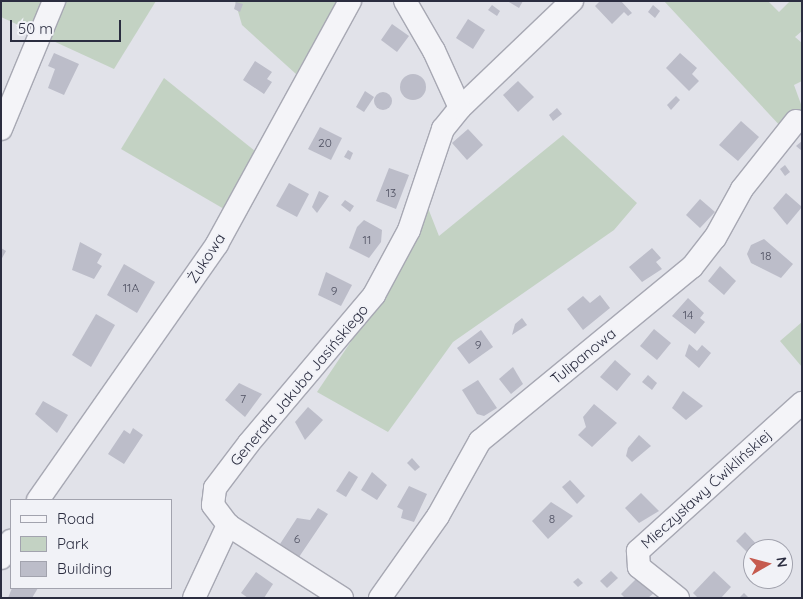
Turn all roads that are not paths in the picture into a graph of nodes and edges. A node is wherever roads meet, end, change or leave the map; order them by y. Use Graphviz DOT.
graph roads {
  1 [pos="54,1"];
  2 [pos="350,1"];
  3 [pos="405,1"];
  4 [pos="572,1"];
  5 [pos="460,108"];
  6 [pos="796,121"];
  7 [pos="1,129"];
  8 [pos="802,403"];
  9 [pos="39,499"];
  10 [pos="228,525"];
  11 [pos="10,543"];
  12 [pos="1,558"];
  13 [pos="194,598"];
  14 [pos="342,598"];
  15 [pos="380,598"];
  16 [pos="678,598"];
  1 -- 7 [label="street"];
  2 -- 9 [label="street, Żukowa"];
  3 -- 5 [label="street"];
  4 -- 5 [label="street, Generała Jakuba Jasińskiego"];
  5 -- 10 [label="street, Generała Jakuba Jasińskiego"];
  6 -- 15 [label="street, Tulipanowa"];
  8 -- 16 [label="street, Mieczysławy Ćwiklińskiej"];
  10 -- 13 [label="street"];
  10 -- 14 [label="street, Generała Jakuba Jasińskiego"];
  11 -- 12 [label="street"];
}
